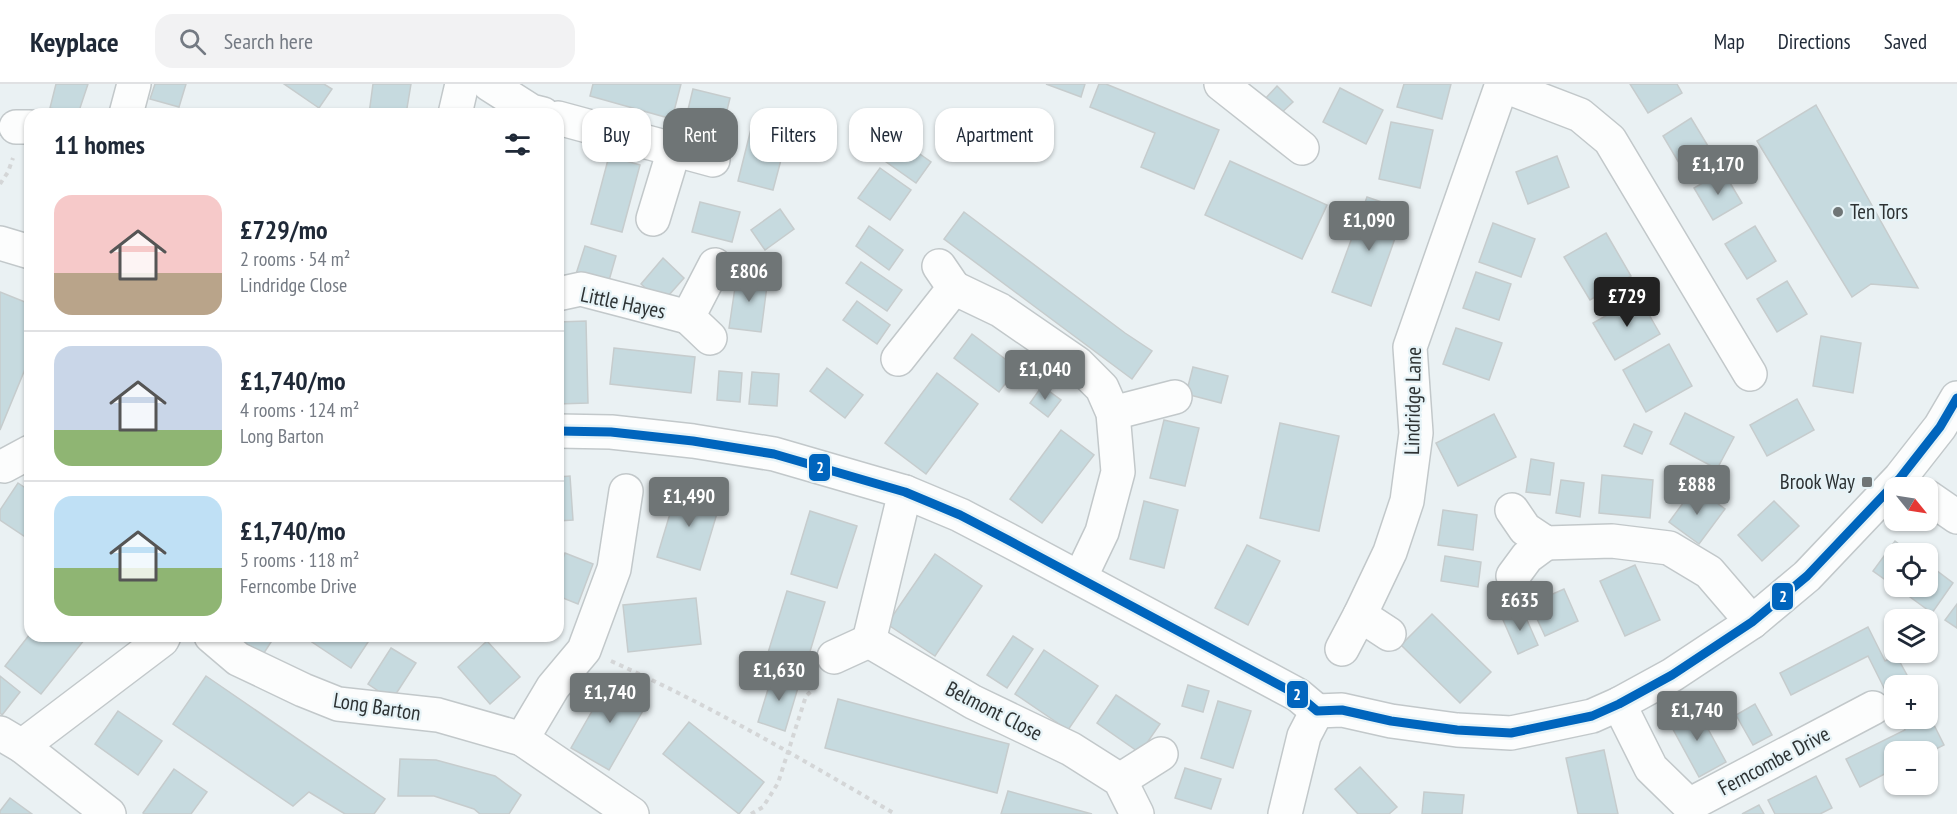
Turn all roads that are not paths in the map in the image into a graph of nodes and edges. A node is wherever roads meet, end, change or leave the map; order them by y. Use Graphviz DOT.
graph roads {
  1 [pos="134,84"];
  2 [pos="462,84"];
  3 [pos="489,84"];
  4 [pos="1221,84"];
  5 [pos="1502,84"];
  6 [pos="128,108"];
  7 [pos="456,108"];
  8 [pos="526,108"];
  9 [pos="564,120"];
  10 [pos="663,147"];
  11 [pos="1302,148"];
  12 [pos="670,162"];
  13 [pos="653,219"];
  14 [pos="0,243"];
  15 [pos="24,250"];
  16 [pos="715,265"];
  17 [pos="564,293"];
  18 [pos="898,359"];
  19 [pos="1750,374"];
  20 [pos="1175,397"];
  21 [pos="1957,399"];
  22 [pos="1113,413"];
  23 [pos="564,431"];
  24 [pos="1911,477"];
  25 [pos="626,491"];
  26 [pos="905,492"];
  27 [pos="1884,504"];
  28 [pos="1938,504"];
  29 [pos="1512,510"];
  30 [pos="1957,517"];
  31 [pos="1546,543"];
  32 [pos="1513,576"];
  33 [pos="1080,578"];
  34 [pos="1360,615"];
  35 [pos="1752,622"];
  36 [pos="1389,634"];
  37 [pos="869,641"];
  38 [pos="159,642"];
  39 [pos="218,642"];
  40 [pos="1342,649"];
  41 [pos="834,657"];
  42 [pos="1619,704"];
  43 [pos="1873,708"];
  44 [pos="1317,711"];
  45 [pos="522,739"];
  46 [pos="11,740"];
  47 [pos="1161,754"];
  48 [pos="1120,780"];
  49 [pos="1688,810"];
  50 [pos="629,813"];
  51 [pos="109,814"];
  52 [pos="1137,814"];
  53 [pos="1285,814"];
  1 -- 6 [label="street"];
  2 -- 7 [label="street"];
  3 -- 8 [label="street"];
  4 -- 11 [label="street"];
  5 -- 19 [label="street"];
  5 -- 34 [label="street, Lindridge Lane"];
  9 -- 10 [label="street"];
  12 -- 13 [label="street"];
  14 -- 15 [label="street"];
  16 -- 17 [label="street, Little Hayes"];
  18 -- 22 [label="street"];
  20 -- 22 [label="street"];
  21 -- 24 [label="street"];
  22 -- 33 [label="street"];
  23 -- 26 [label="street"];
  25 -- 45 [label="street"];
  26 -- 33 [label="street"];
  26 -- 37 [label="street"];
  27 -- 35 [label="street"];
  28 -- 30 [label="street"];
  29 -- 31 [label="street"];
  31 -- 32 [label="street"];
  31 -- 35 [label="street"];
  33 -- 44 [label="street"];
  34 -- 36 [label="street"];
  34 -- 40 [label="street, Lindridge Lane"];
  35 -- 42 [label="street"];
  37 -- 41 [label="street"];
  37 -- 48 [label="street, Belmont Close"];
  38 -- 46 [label="street"];
  39 -- 45 [label="street, Long Barton"];
  42 -- 44 [label="street"];
  42 -- 49 [label="street, Ferncombe Drive"];
  43 -- 49 [label="street, Ferncombe Drive"];
  44 -- 53 [label="street"];
  45 -- 50 [label="street, Long Barton"];
  46 -- 51 [label="street"];
  47 -- 48 [label="street"];
  48 -- 52 [label="street"];
}
